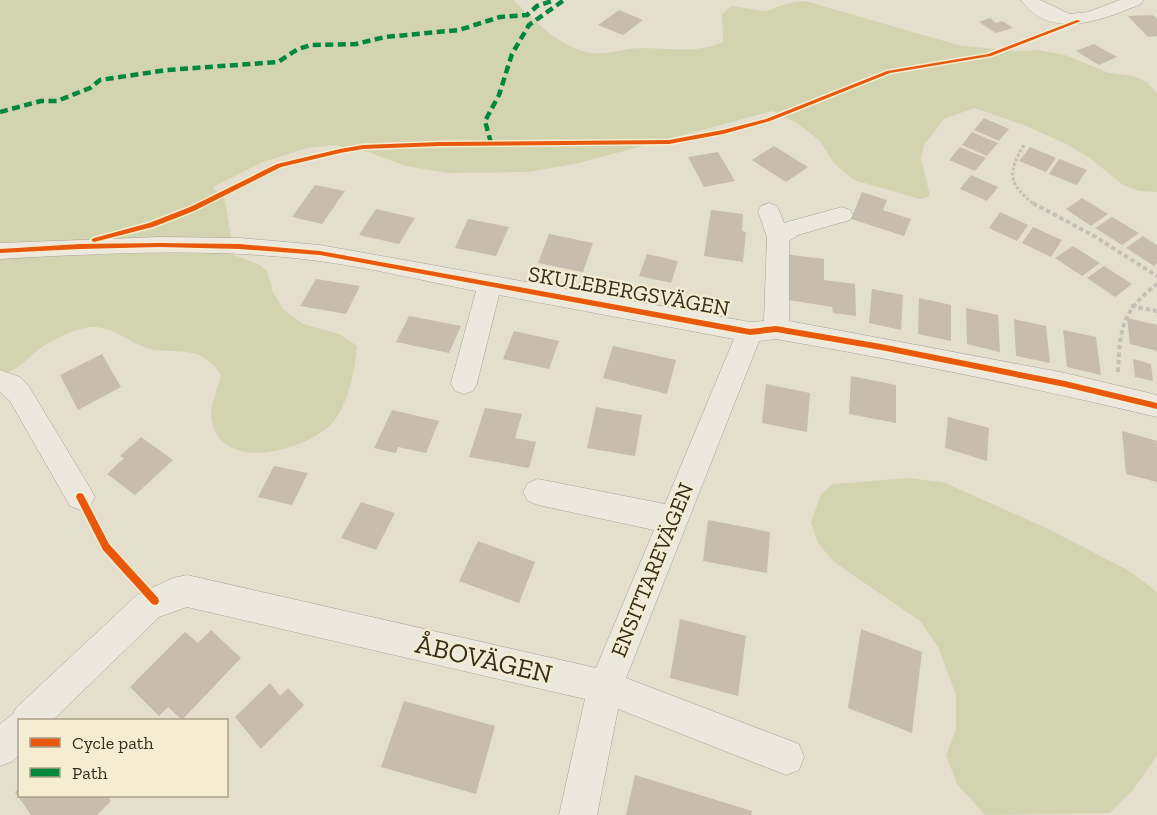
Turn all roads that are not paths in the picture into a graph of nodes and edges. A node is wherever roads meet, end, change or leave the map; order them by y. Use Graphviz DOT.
graph roads {
  1 [pos="1029,0"];
  2 [pos="1135,0"];
  3 [pos="769,211"];
  4 [pos="842,215"];
  5 [pos="778,237"];
  6 [pos="0,251"];
  7 [pos="490,284"];
  8 [pos="763,330"];
  9 [pos="0,381"];
  10 [pos="464,383"];
  11 [pos="1157,406"];
  12 [pos="538,492"];
  13 [pos="80,497"];
  14 [pos="673,520"];
  15 [pos="605,687"];
  16 [pos="29,719"];
  17 [pos="18,731"];
  18 [pos="0,748"];
  19 [pos="786,757"];
  20 [pos="578,815"];
  1 -- 2 [label="street"];
  3 -- 5 [label="street"];
  4 -- 5 [label="street"];
  5 -- 8 [label="street"];
  6 -- 7 [label="street, SKULEBERGSVÄGEN"];
  7 -- 8 [label="street, SKULEBERGSVÄGEN"];
  7 -- 10 [label="street"];
  8 -- 11 [label="street, SKULEBERGSVÄGEN"];
  8 -- 14 [label="street, ENSITTAREVÄGEN"];
  9 -- 13 [label="street"];
  12 -- 14 [label="street"];
  14 -- 15 [label="street, ENSITTAREVÄGEN"];
  15 -- 16 [label="street, ÅBOVÄGEN"];
  15 -- 19 [label="street, ÅBOVÄGEN"];
  15 -- 20 [label="street, ENSITTAREVÄGEN"];
  17 -- 18 [label="street"];
}
